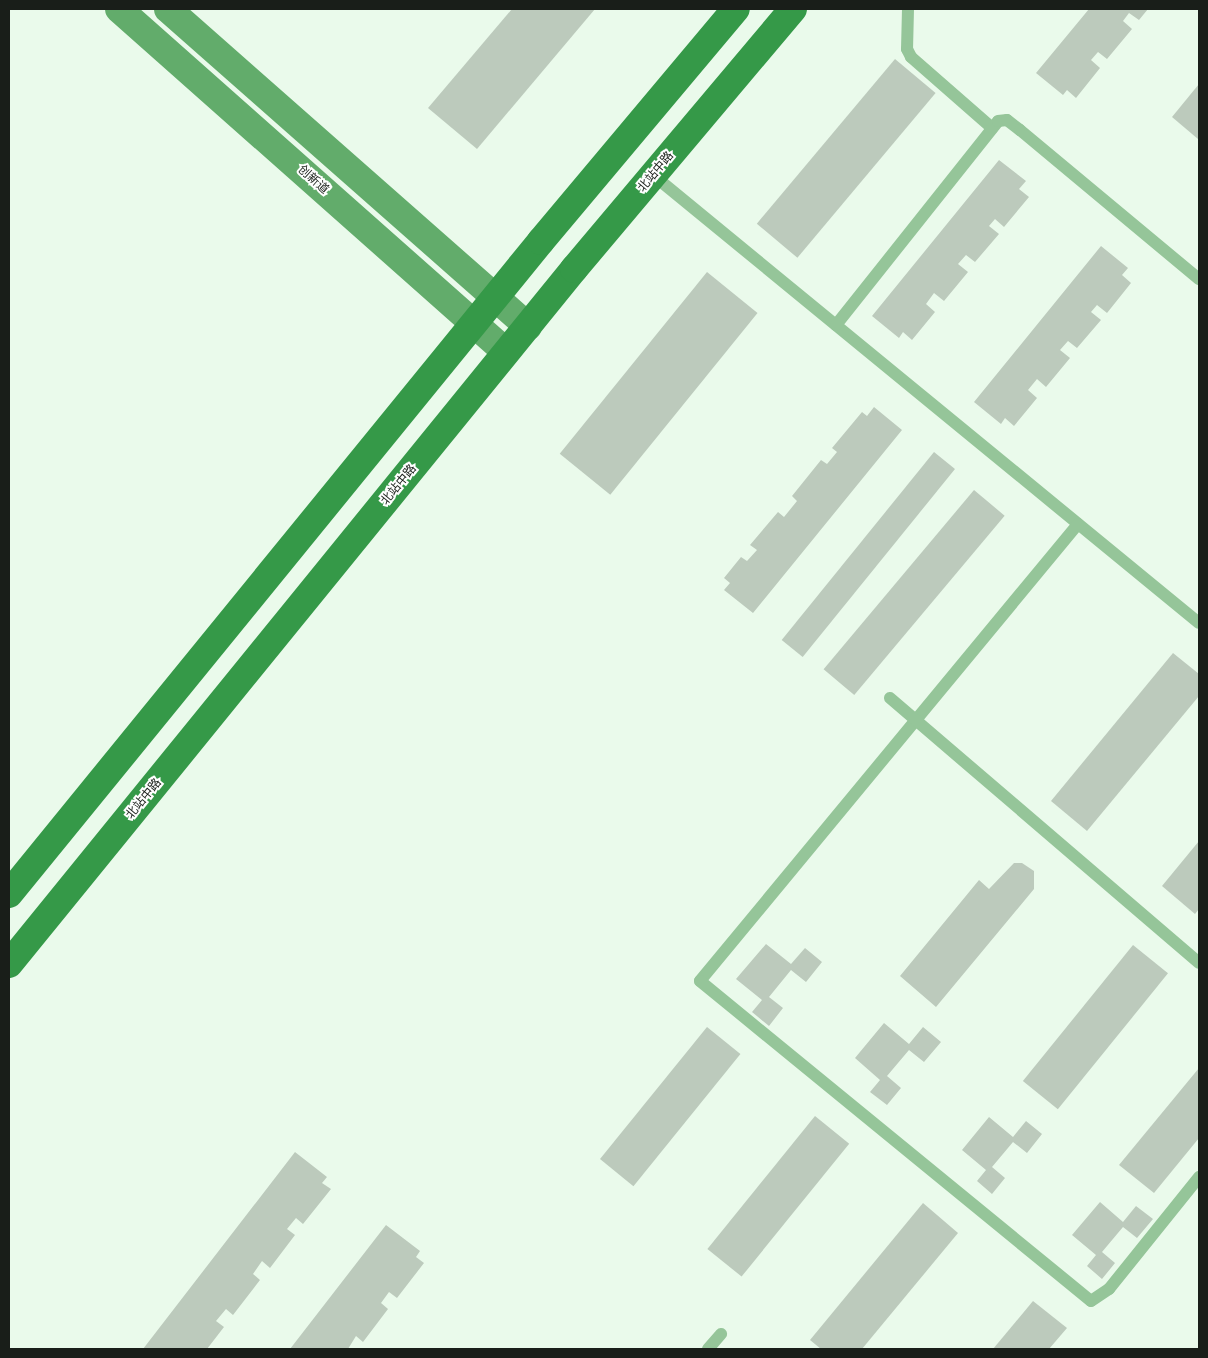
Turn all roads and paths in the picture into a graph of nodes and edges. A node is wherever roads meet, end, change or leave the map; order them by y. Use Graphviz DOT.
graph roads {
  1 [pos="119,9"];
  2 [pos="168,9"];
  3 [pos="736,9"];
  4 [pos="793,9"];
  5 [pos="908,9"];
  6 [pos="992,128"];
  7 [pos="653,175"];
  8 [pos="1199,279"];
  9 [pos="495,298"];
  10 [pos="474,323"];
  11 [pos="836,324"];
  12 [pos="528,326"];
  13 [pos="506,352"];
  14 [pos="1078,524"];
  15 [pos="1199,623"];
  16 [pos="890,698"];
  17 [pos="916,720"];
  18 [pos="9,894"];
  19 [pos="1199,963"];
  20 [pos="9,964"];
  21 [pos="1199,1177"];
  22 [pos="720,1334"];
  23 [pos="708,1349"];
  1 -- 10 [label="street, 创新道"];
  2 -- 9 [label="street"];
  3 -- 9 [label="main road"];
  4 -- 7 [label="main road, 北站中路"];
  5 -- 6 [label="lane"];
  6 -- 8 [label="lane"];
  6 -- 11 [label="lane"];
  7 -- 11 [label="lane"];
  7 -- 12 [label="main road, 北站中路"];
  9 -- 10 [label="main road"];
  9 -- 12 [label="street"];
  10 -- 13 [label="street, 创新道"];
  10 -- 18 [label="main road"];
  11 -- 14 [label="lane"];
  12 -- 13 [label="main road, 北站中路"];
  13 -- 20 [label="main road, 北站中路"];
  14 -- 15 [label="lane"];
  14 -- 17 [label="lane"];
  16 -- 17 [label="lane"];
  17 -- 19 [label="lane"];
  17 -- 21 [label="lane"];
  22 -- 23 [label="lane"];
}
